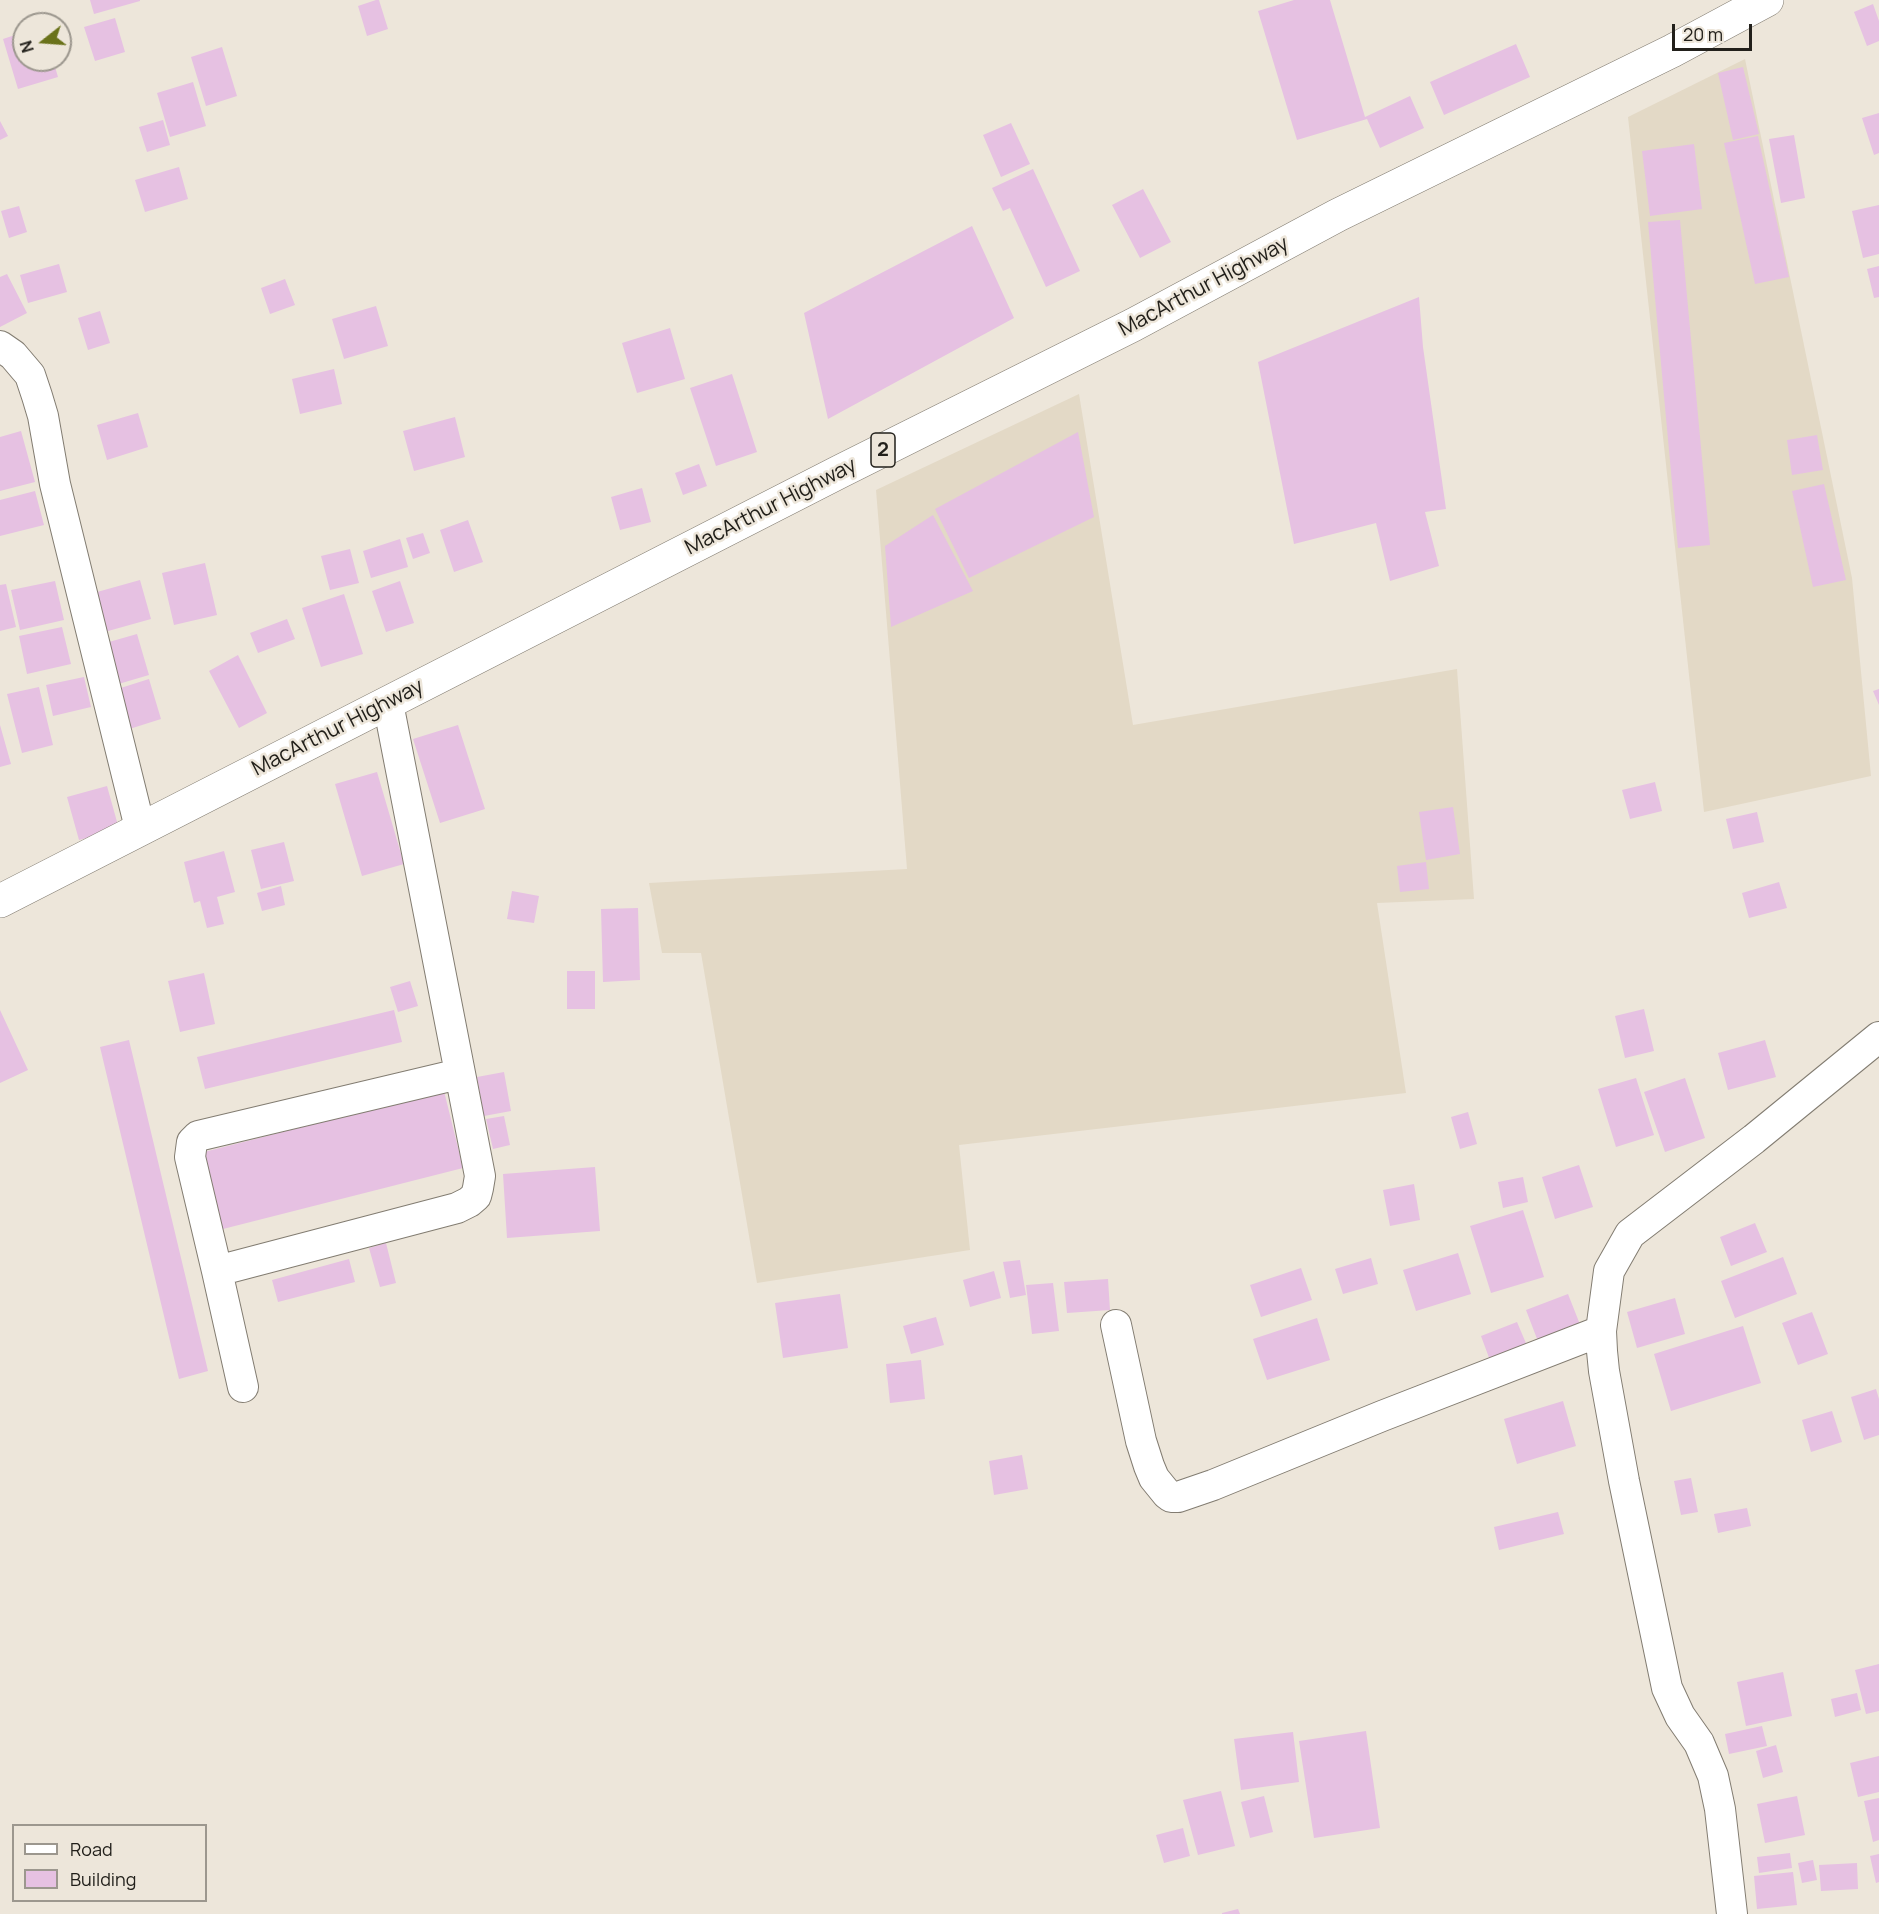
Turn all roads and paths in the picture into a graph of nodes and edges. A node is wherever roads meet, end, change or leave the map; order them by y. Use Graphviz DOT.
graph roads {
  1 [pos="1767,0"];
  2 [pos="0,346"];
  3 [pos="388,703"];
  4 [pos="140,828"];
  5 [pos="0,901"];
  6 [pos="1879,1036"];
  7 [pos="459,1074"];
  8 [pos="217,1271"];
  9 [pos="1116,1325"];
  10 [pos="1601,1331"];
  11 [pos="243,1387"];
  12 [pos="1732,1914"];
  1 -- 3 [label="highway, MacArthur Highway / 2"];
  2 -- 4 [label="street"];
  3 -- 4 [label="highway, MacArthur Highway / 2"];
  3 -- 7 [label="street"];
  4 -- 5 [label="highway, MacArthur Highway / 2"];
  6 -- 10 [label="street"];
  7 -- 8 [label="street"];
  7 -- 8 [label="street"];
  8 -- 11 [label="street"];
  9 -- 10 [label="street"];
  10 -- 12 [label="street"];
}
